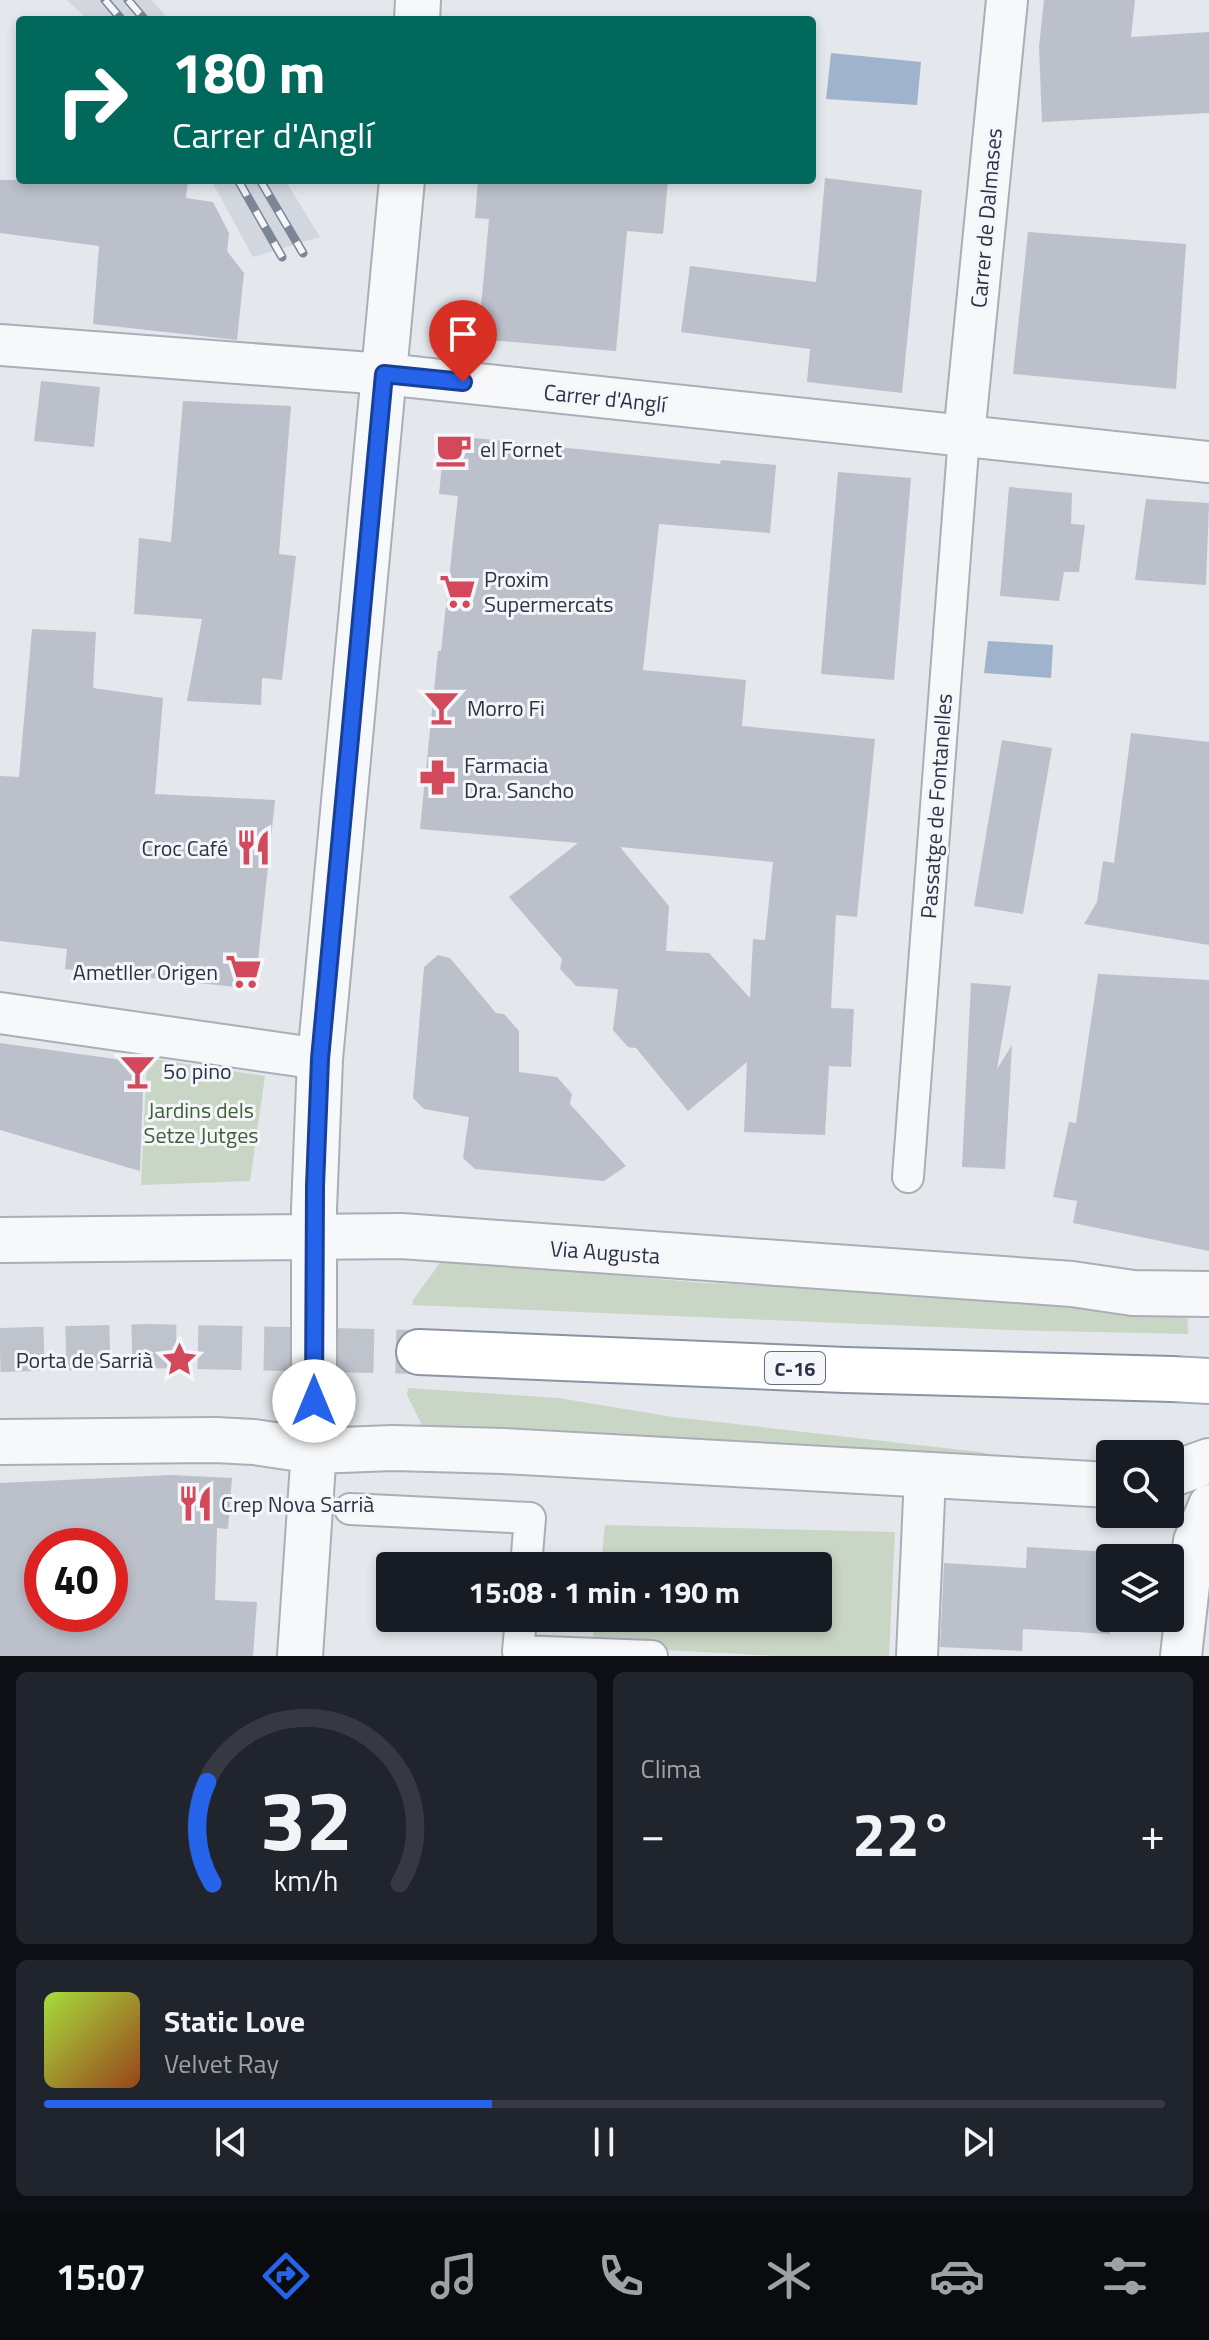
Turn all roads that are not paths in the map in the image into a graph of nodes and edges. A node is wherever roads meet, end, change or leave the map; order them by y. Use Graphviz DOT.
graph roads {
  1 [pos="1007,0"];
  2 [pos="402,184"];
  3 [pos="0,345"];
  4 [pos="384,374"];
  5 [pos="964,436"];
  6 [pos="1209,462"];
  7 [pos="0,1013"];
  8 [pos="320,1059"];
  9 [pos="908,1177"];
  10 [pos="314,1236"];
  11 [pos="0,1240"];
  12 [pos="1209,1294"];
  13 [pos="419,1352"];
  14 [pos="1191,1380"];
  15 [pos="0,1442"];
  16 [pos="314,1451"];
  17 [pos="1209,1461"];
  18 [pos="1184,1470"];
  19 [pos="925,1476"];
  20 [pos="1096,1484"];
  21 [pos="1209,1505"];
  22 [pos="350,1509"];
  23 [pos="527,1552"];
  24 [pos="520,1632"];
  25 [pos="518,1653"];
  26 [pos="300,1656"];
  27 [pos="652,1656"];
  28 [pos="917,1656"];
  29 [pos="1181,1656"];
  1 -- 5 [label="street, Carrer de Dalmases"];
  2 -- 4 [label="street"];
  3 -- 4 [label="street, Carrer d'Anglí"];
  4 -- 5 [label="street, Carrer d'Anglí"];
  4 -- 8 [label="street"];
  5 -- 6 [label="street, Carrer d'Anglí"];
  5 -- 9 [label="street, Passatge de Fontanelles"];
  7 -- 8 [label="street"];
  8 -- 10 [label="street"];
  10 -- 11 [label="street, Via Augusta"];
  10 -- 12 [label="street, Via Augusta"];
  10 -- 16 [label="street"];
  13 -- 14 [label="highway, C-16"];
  15 -- 16 [label="street"];
  16 -- 19 [label="street"];
  16 -- 26 [label="street"];
  17 -- 18 [label="street"];
  19 -- 20 [label="street"];
  19 -- 28 [label="street"];
  21 -- 29 [label="street"];
  22 -- 23 [label="street"];
  24 -- 25 [label="street"];
  25 -- 27 [label="street"];
}
